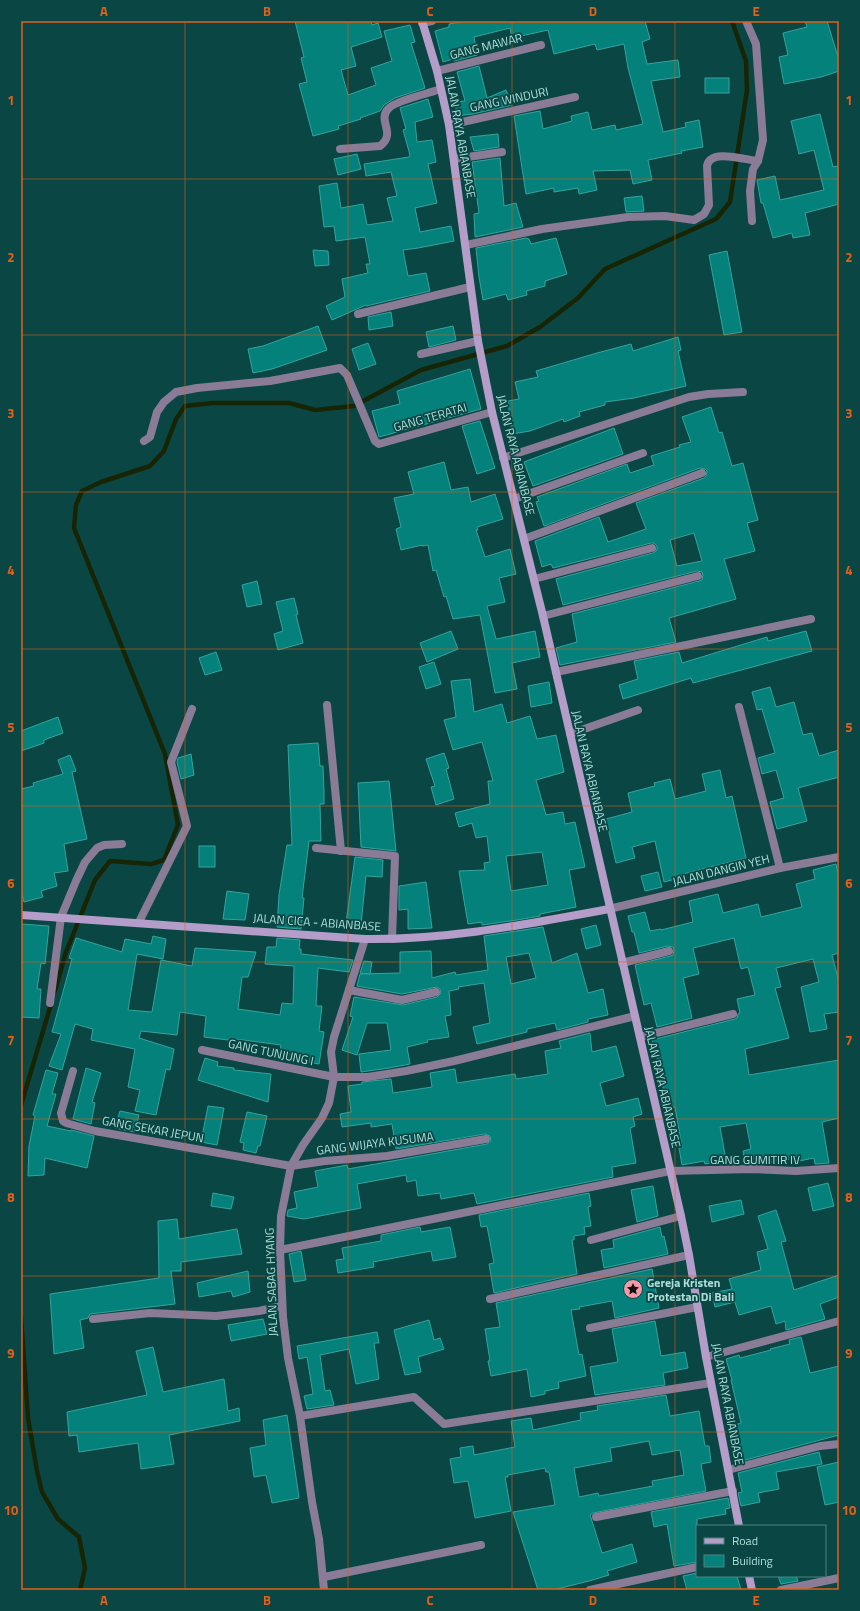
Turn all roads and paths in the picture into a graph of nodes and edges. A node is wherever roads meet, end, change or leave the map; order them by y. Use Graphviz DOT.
graph roads {
  1 [pos="432,21"];
  2 [pos="746,21"];
  3 [pos="422,22"];
  4 [pos="541,45"];
  5 [pos="437,71"];
  6 [pos="441,89"];
  7 [pos="575,97"];
  8 [pos="449,125"];
  9 [pos="340,149"];
  10 [pos="502,152"];
  11 [pos="454,159"];
  12 [pos="758,161"];
  13 [pos="752,221"];
  14 [pos="466,245"];
  15 [pos="470,287"];
  16 [pos="358,314"];
  17 [pos="478,343"];
  18 [pos="421,354"];
  19 [pos="742,392"];
  20 [pos="492,412"];
  21 [pos="144,441"];
  22 [pos="643,453"];
  23 [pos="503,458"];
  24 [pos="702,473"];
  25 [pos="514,499"];
  26 [pos="524,539"];
  27 [pos="652,548"];
  28 [pos="698,576"];
  29 [pos="534,579"];
  30 [pos="543,616"];
  31 [pos="811,619"];
  32 [pos="556,672"];
  33 [pos="327,705"];
  34 [pos="738,707"];
  35 [pos="192,709"];
  36 [pos="638,710"];
  37 [pos="570,734"];
  38 [pos="122,844"];
  39 [pos="316,848"];
  40 [pos="341,851"];
  41 [pos="839,857"];
  42 [pos="780,868"];
  43 [pos="609,910"];
  44 [pos="21,915"];
  45 [pos="64,918"];
  46 [pos="139,922"];
  47 [pos="364,939"];
  48 [pos="392,939"];
  49 [pos="669,951"];
  50 [pos="622,963"];
  51 [pos="348,990"];
  52 [pos="436,992"];
  53 [pos="50,1003"];
  54 [pos="733,1014"];
  55 [pos="635,1016"];
  56 [pos="640,1037"];
  57 [pos="202,1050"];
  58 [pos="73,1071"];
  59 [pos="334,1077"];
  60 [pos="486,1139"];
  61 [pos="291,1166"];
  62 [pos="839,1168"];
  63 [pos="670,1171"];
  64 [pos="681,1216"];
  65 [pos="591,1240"];
  66 [pos="280,1250"];
  67 [pos="689,1255"];
  68 [pos="490,1300"];
  69 [pos="282,1306"];
  70 [pos="697,1307"];
  71 [pos="93,1319"];
  72 [pos="839,1321"];
  73 [pos="590,1328"];
  74 [pos="706,1357"];
  75 [pos="711,1383"];
  76 [pos="300,1416"];
  77 [pos="839,1444"];
  78 [pos="728,1470"];
  79 [pos="733,1491"];
  80 [pos="596,1517"];
  81 [pos="739,1525"];
  82 [pos="480,1545"];
  83 [pos="696,1567"];
  84 [pos="324,1577"];
  85 [pos="749,1577"];
  86 [pos="839,1578"];
  87 [pos="324,1590"];
  88 [pos="590,1590"];
  89 [pos="752,1590"];
  90 [pos="780,1590"];
  1 -- 3 [label="street"];
  2 -- 12 [label="street"];
  3 -- 5 [label="main road, JALAN RAYA ABIANBASE"];
  4 -- 5 [label="street, GANG MAWAR"];
  5 -- 6 [label="main road, JALAN RAYA ABIANBASE"];
  6 -- 8 [label="main road, JALAN RAYA ABIANBASE"];
  6 -- 9 [label="street"];
  7 -- 8 [label="street, GANG WINDURI"];
  8 -- 11 [label="main road, JALAN RAYA ABIANBASE"];
  10 -- 11 [label="street"];
  11 -- 14 [label="main road, JALAN RAYA ABIANBASE"];
  12 -- 13 [label="street"];
  12 -- 14 [label="street"];
  14 -- 15 [label="main road, JALAN RAYA ABIANBASE"];
  15 -- 16 [label="street"];
  15 -- 17 [label="main road, JALAN RAYA ABIANBASE"];
  17 -- 18 [label="street"];
  17 -- 20 [label="main road, JALAN RAYA ABIANBASE"];
  19 -- 23 [label="street"];
  20 -- 21 [label="street, GANG TERATAI"];
  20 -- 23 [label="main road, JALAN RAYA ABIANBASE"];
  22 -- 25 [label="street"];
  23 -- 25 [label="main road, JALAN RAYA ABIANBASE"];
  24 -- 26 [label="street"];
  25 -- 26 [label="main road, JALAN RAYA ABIANBASE"];
  26 -- 29 [label="main road, JALAN RAYA ABIANBASE"];
  27 -- 29 [label="street"];
  28 -- 30 [label="street"];
  29 -- 30 [label="main road, JALAN RAYA ABIANBASE"];
  30 -- 32 [label="main road, JALAN RAYA ABIANBASE"];
  31 -- 32 [label="street"];
  32 -- 37 [label="main road, JALAN RAYA ABIANBASE"];
  33 -- 40 [label="street"];
  34 -- 42 [label="street"];
  35 -- 46 [label="street"];
  36 -- 37 [label="street"];
  37 -- 43 [label="main road, JALAN RAYA ABIANBASE"];
  38 -- 45 [label="street"];
  39 -- 40 [label="street"];
  40 -- 48 [label="street"];
  41 -- 42 [label="street, JALAN DANGIN YEH"];
  42 -- 43 [label="street, JALAN DANGIN YEH"];
  43 -- 48 [label="main road, JALAN CICA - ABIANBASE"];
  43 -- 50 [label="main road, JALAN RAYA ABIANBASE"];
  44 -- 45 [label="main road, JALAN CICA - ABIANBASE"];
  45 -- 46 [label="main road, JALAN CICA - ABIANBASE"];
  45 -- 53 [label="street"];
  46 -- 47 [label="main road, JALAN CICA - ABIANBASE"];
  47 -- 48 [label="main road, JALAN CICA - ABIANBASE"];
  47 -- 51 [label="street, JALAN SABAG HYANG"];
  49 -- 50 [label="street"];
  50 -- 55 [label="main road, JALAN RAYA ABIANBASE"];
  51 -- 52 [label="street"];
  51 -- 59 [label="street, JALAN SABAG HYANG"];
  54 -- 56 [label="street"];
  55 -- 56 [label="main road, JALAN RAYA ABIANBASE"];
  55 -- 59 [label="street, GANG TUNJUNG I"];
  56 -- 63 [label="main road, JALAN RAYA ABIANBASE"];
  57 -- 59 [label="street, GANG TUNJUNG I"];
  58 -- 61 [label="street, GANG SEKAR JEPUN"];
  59 -- 61 [label="street, JALAN SABAG HYANG"];
  60 -- 61 [label="street, GANG WIJAYA KUSUMA"];
  61 -- 66 [label="street, JALAN SABAG HYANG"];
  62 -- 63 [label="street, GANG GUMITIR IV"];
  63 -- 64 [label="main road, JALAN RAYA ABIANBASE"];
  63 -- 66 [label="street, GANG GUMITIR IV"];
  64 -- 65 [label="street"];
  64 -- 67 [label="main road, JALAN RAYA ABIANBASE"];
  66 -- 69 [label="street, JALAN SABAG HYANG"];
  67 -- 68 [label="street"];
  67 -- 70 [label="main road, JALAN RAYA ABIANBASE"];
  69 -- 71 [label="street"];
  69 -- 76 [label="street, JALAN SABAG HYANG"];
  70 -- 73 [label="street"];
  70 -- 74 [label="main road, JALAN RAYA ABIANBASE"];
  72 -- 74 [label="street"];
  74 -- 75 [label="main road, JALAN RAYA ABIANBASE"];
  75 -- 76 [label="street"];
  75 -- 78 [label="main road, JALAN RAYA ABIANBASE"];
  76 -- 84 [label="street, JALAN SABAG HYANG"];
  77 -- 78 [label="street"];
  78 -- 79 [label="main road, JALAN RAYA ABIANBASE"];
  79 -- 80 [label="street"];
  79 -- 81 [label="main road, JALAN RAYA ABIANBASE"];
  82 -- 84 [label="street"];
  83 -- 88 [label="street"];
  84 -- 87 [label="street, JALAN SABAG HYANG"];
  85 -- 89 [label="main road"];
  86 -- 90 [label="street"];
}
